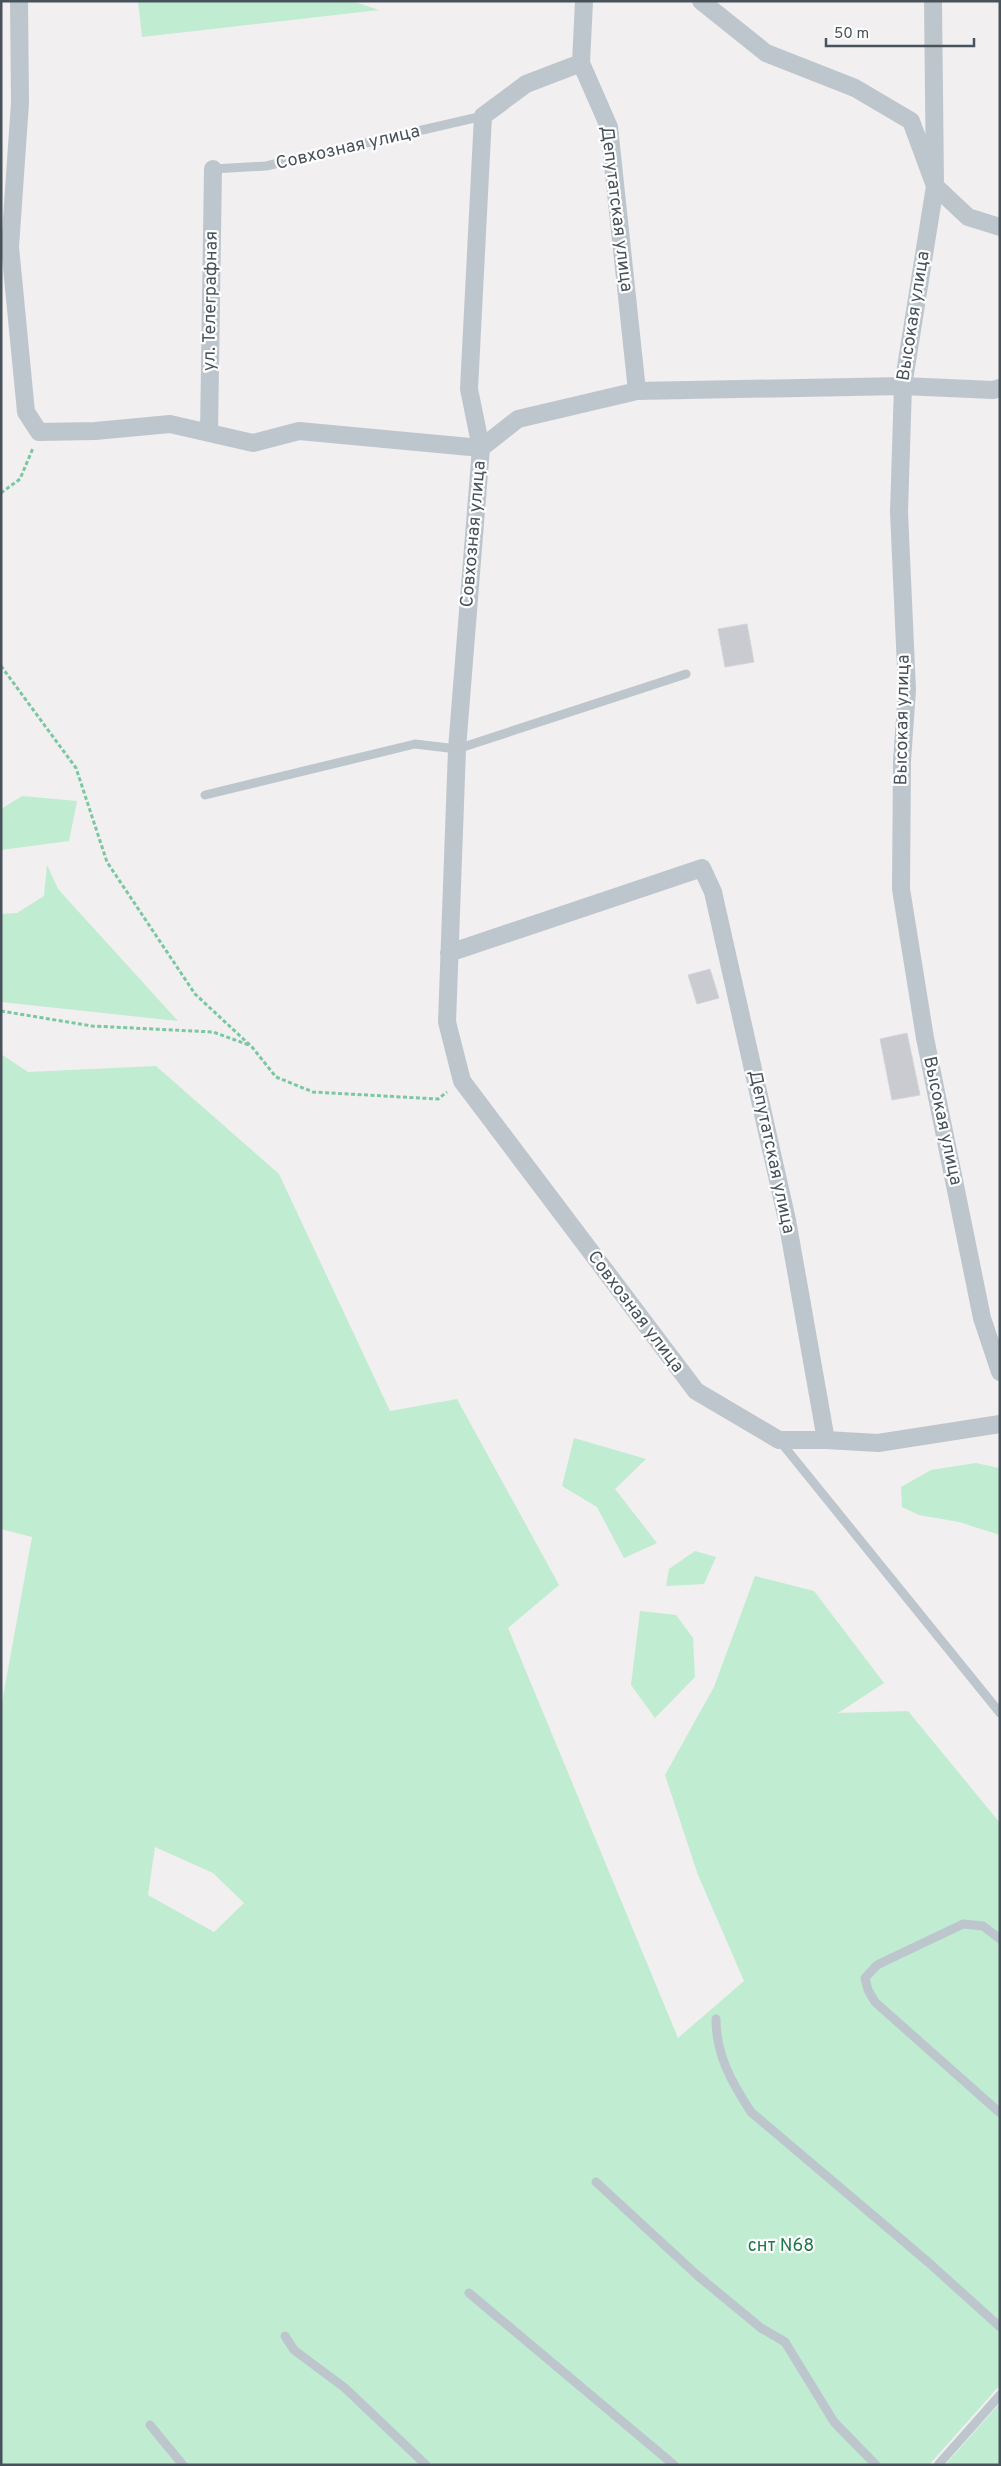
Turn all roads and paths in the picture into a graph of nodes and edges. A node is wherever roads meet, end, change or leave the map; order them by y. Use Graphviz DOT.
graph roads {
  1 [pos="19,1"];
  2 [pos="584,1"];
  3 [pos="701,1"];
  4 [pos="933,1"];
  5 [pos="581,63"];
  6 [pos="482,116"];
  7 [pos="213,169"];
  8 [pos="936,186"];
  9 [pos="1000,227"];
  10 [pos="902,386"];
  11 [pos="1000,388"];
  12 [pos="637,391"];
  13 [pos="39,432"];
  14 [pos="209,433"];
  15 [pos="481,448"];
  16 [pos="1,493"];
  17 [pos="1,666"];
  18 [pos="686,674"];
  19 [pos="457,749"];
  20 [pos="204,795"];
  21 [pos="450,953"];
  22 [pos="1,1011"];
  23 [pos="252,1047"];
  24 [pos="462,1081"];
  25 [pos="1000,1372"];
  26 [pos="1000,1424"];
  27 [pos="779,1440"];
  28 [pos="826,1440"];
  29 [pos="1000,1713"];
  30 [pos="1000,1939"];
  31 [pos="716,2019"];
  32 [pos="1000,2113"];
  33 [pos="596,2182"];
  34 [pos="469,2293"];
  35 [pos="1000,2327"];
  36 [pos="285,2336"];
  37 [pos="998,2401"];
  38 [pos="150,2424"];
  39 [pos="183,2465"];
  40 [pos="426,2465"];
  41 [pos="674,2465"];
  42 [pos="876,2465"];
  43 [pos="938,2465"];
  1 -- 13 [label="street"];
  2 -- 5 [label="street, Депутатская улица"];
  3 -- 8 [label="street"];
  4 -- 8 [label="street, Высокая улица"];
  5 -- 6 [label="street, Совхозная улица"];
  5 -- 12 [label="street, Депутатская улица"];
  6 -- 7 [label="lane, Совхозная улица"];
  6 -- 15 [label="street, Совхозная улица"];
  7 -- 14 [label="street, ул. Телеграфная"];
  8 -- 9 [label="street"];
  8 -- 10 [label="street, Высокая улица"];
  10 -- 11 [label="street"];
  10 -- 12 [label="street"];
  10 -- 25 [label="street, Высокая улица"];
  12 -- 15 [label="street"];
  13 -- 14 [label="street"];
  13 -- 16 [label="path"];
  14 -- 15 [label="street"];
  15 -- 19 [label="street, Совхозная улица"];
  17 -- 23 [label="path"];
  18 -- 19 [label="lane"];
  19 -- 20 [label="lane"];
  19 -- 21 [label="street, Совхозная улица"];
  21 -- 24 [label="street, Совхозная улица"];
  21 -- 28 [label="street, Депутатская улица"];
  22 -- 23 [label="path"];
  23 -- 24 [label="path"];
  24 -- 27 [label="street, Совхозная улица"];
  26 -- 28 [label="street"];
  27 -- 28 [label="street"];
  27 -- 29 [label="lane"];
  30 -- 32 [label="lane"];
  31 -- 35 [label="lane"];
  33 -- 42 [label="lane"];
  34 -- 41 [label="lane"];
  36 -- 40 [label="lane"];
  37 -- 43 [label="lane"];
  38 -- 39 [label="lane"];
}
